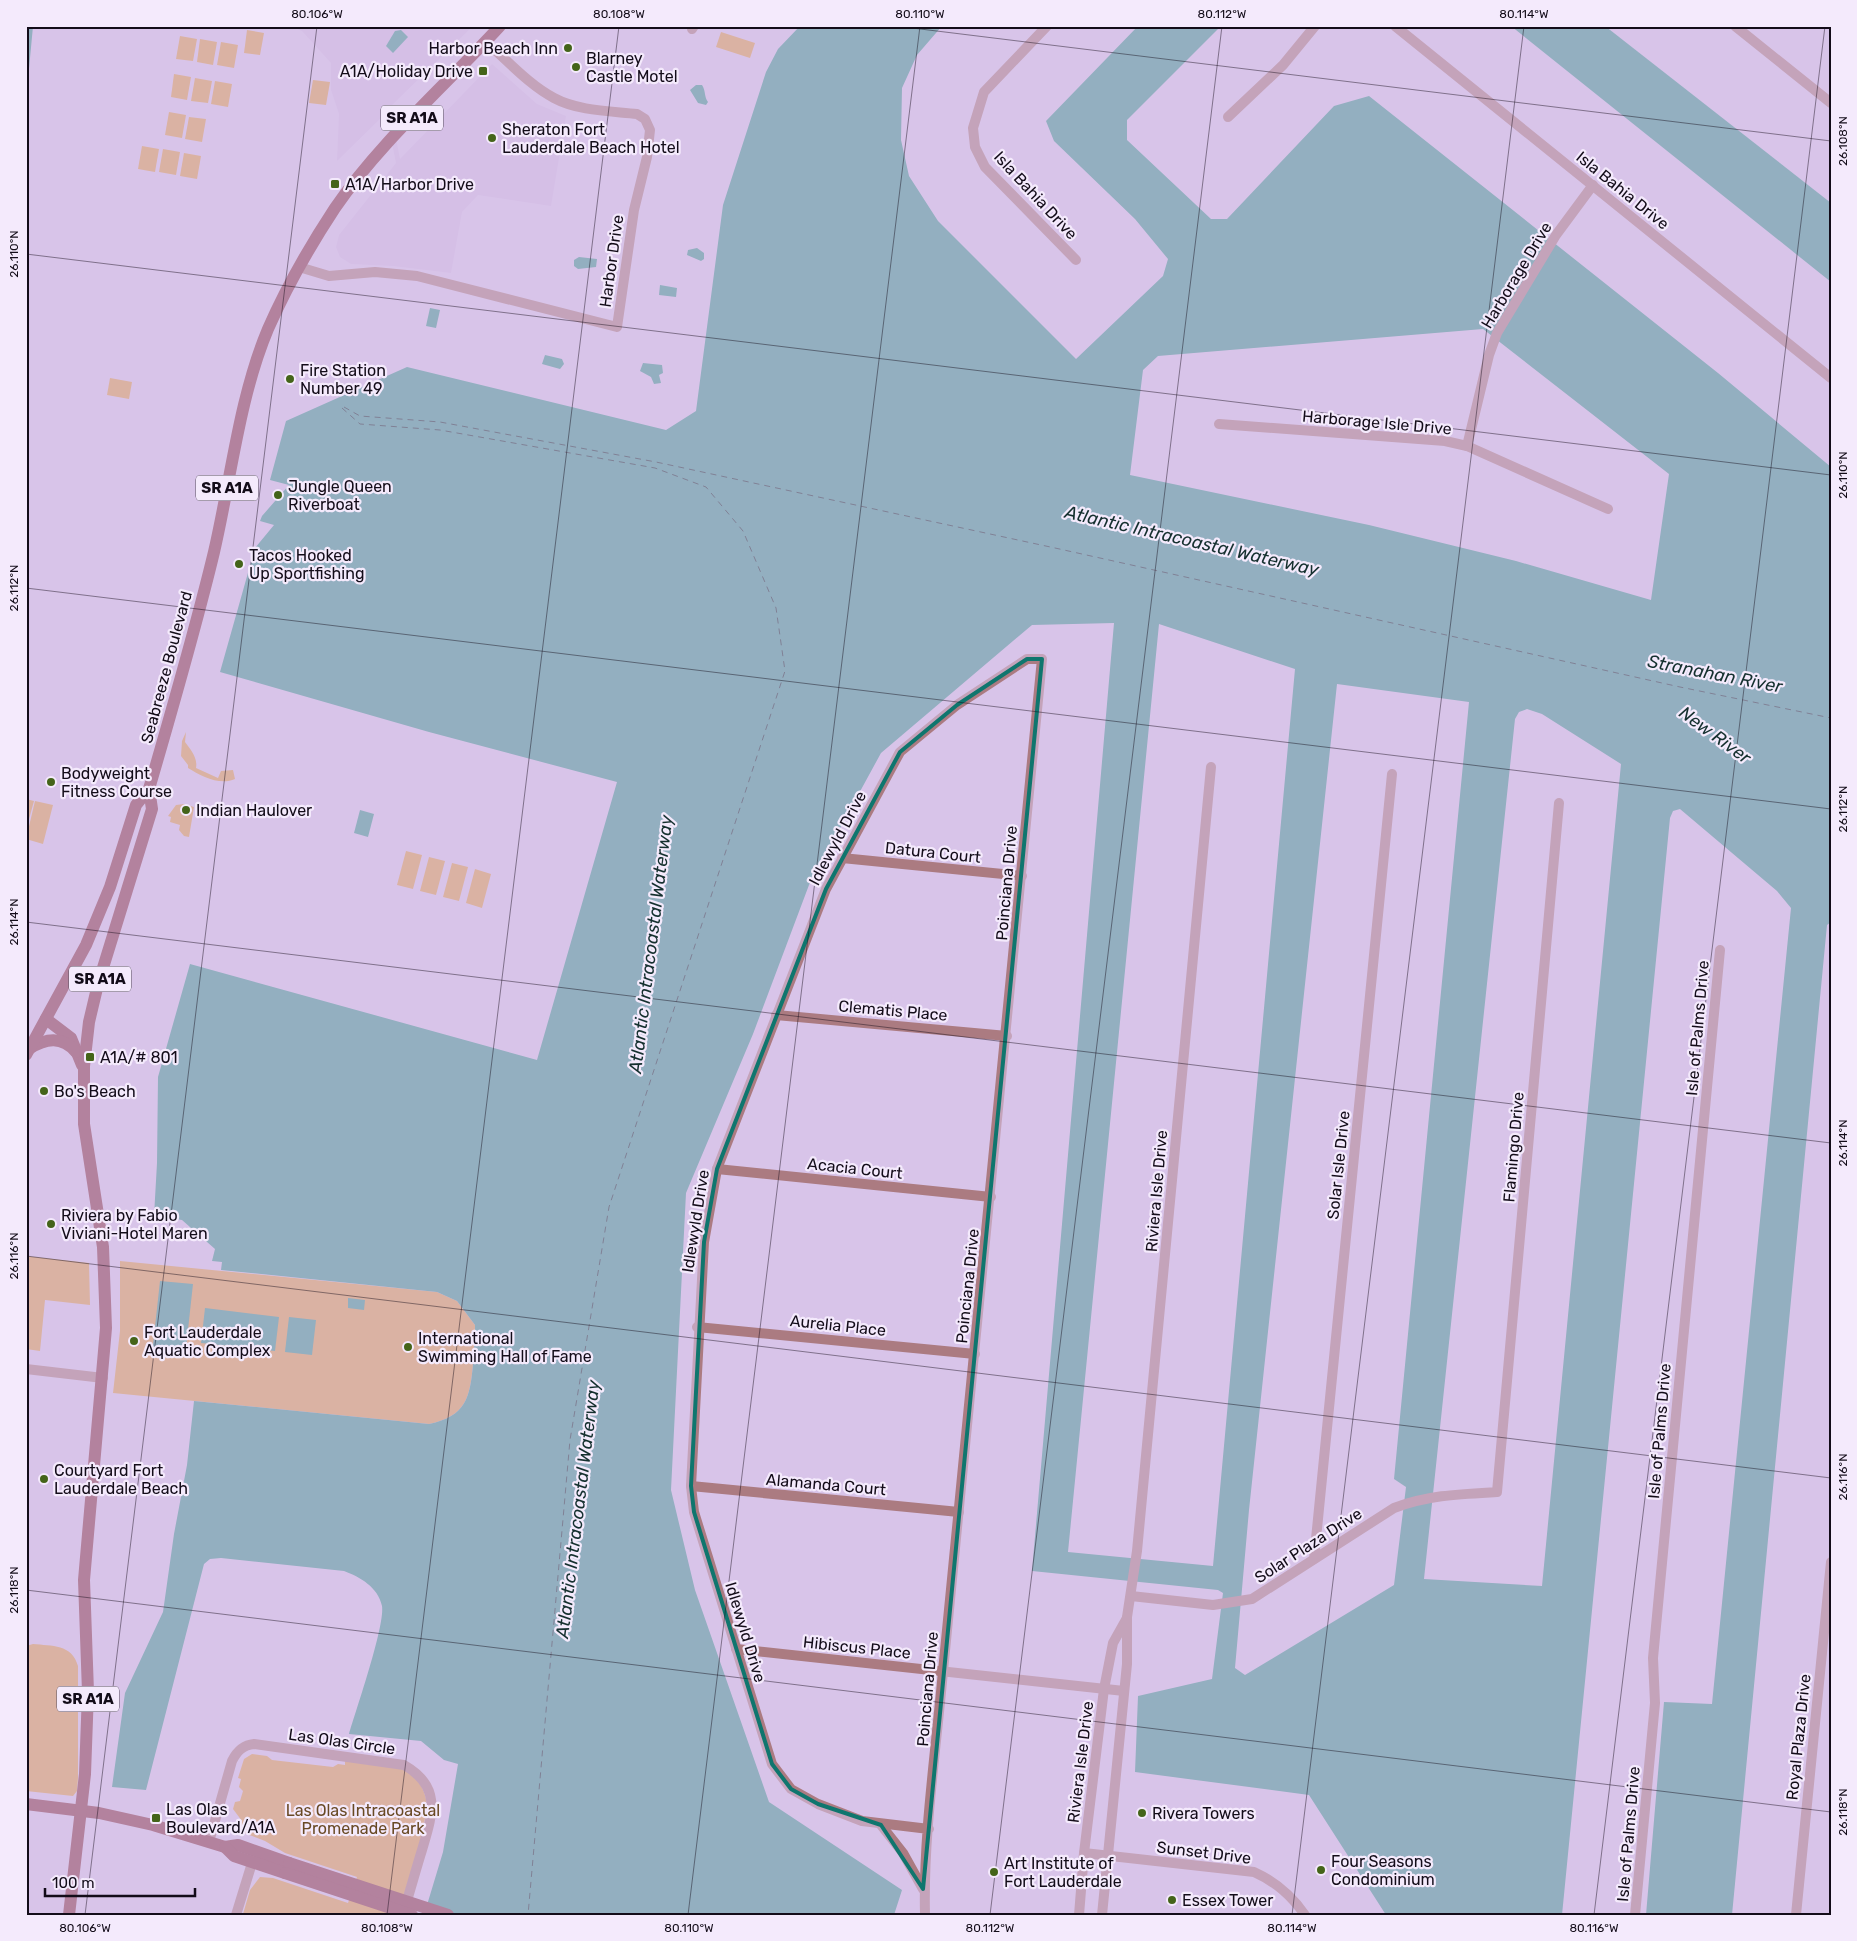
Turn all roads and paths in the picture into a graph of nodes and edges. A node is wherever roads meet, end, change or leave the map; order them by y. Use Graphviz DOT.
graph roads {
  1 [pos="500,26"];
  2 [pos="1046,26"];
  3 [pos="1315,26"];
  4 [pos="1395,26"];
  5 [pos="1735,26"];
  6 [pos="486,42"];
  7 [pos="1831,103"];
  8 [pos="1228,117"];
  9 [pos="1593,185"];
  10 [pos="1076,260"];
  11 [pos="299,267"];
  12 [pos="1831,378"];
  13 [pos="1219,424"];
  14 [pos="1467,446"];
  15 [pos="1608,509"];
  16 [pos="1042,659"];
  17 [pos="1211,767"];
  18 [pos="1392,774"];
  19 [pos="149,789"];
  20 [pos="1559,803"];
  21 [pos="842,858"];
  22 [pos="1022,876"];
  23 [pos="1720,950"];
  24 [pos="776,1015"];
  25 [pos="46,1019"];
  26 [pos="1007,1036"];
  27 [pos="28,1052"];
  28 [pos="79,1056"];
  29 [pos="84,1069"];
  30 [pos="717,1169"];
  31 [pos="990,1197"];
  32 [pos="698,1327"];
  33 [pos="975,1354"];
  34 [pos="26,1369"];
  35 [pos="103,1378"];
  36 [pos="690,1486"];
  37 [pos="1497,1492"];
  38 [pos="959,1512"];
  39 [pos="1314,1559"];
  40 [pos="1831,1562"];
  41 [pos="1132,1591"];
  42 [pos="1127,1617"];
  43 [pos="736,1649"];
  44 [pos="943,1671"];
  45 [pos="1104,1689"];
  46 [pos="1124,1691"];
  47 [pos="26,1804"];
  48 [pos="82,1811"];
  49 [pos="881,1825"];
  50 [pos="929,1829"];
  51 [pos="209,1842"];
  52 [pos="225,1847"];
  53 [pos="1084,1853"];
  54 [pos="1109,1855"];
  55 [pos="252,1863"];
  56 [pos="287,1868"];
  57 [pos="923,1890"];
  58 [pos="69,1915"];
  59 [pos="236,1915"];
  60 [pos="402,1915"];
  61 [pos="412,1915"];
  62 [pos="448,1915"];
  63 [pos="925,1915"];
  64 [pos="1079,1915"];
  65 [pos="1102,1915"];
  66 [pos="1305,1915"];
  67 [pos="1635,1915"];
  68 [pos="1796,1915"];
  1 -- 6 [label="main road, Seabreeze Boulevard / SR A1A"];
  2 -- 10 [label="street, Isla Bahia Drive"];
  3 -- 8 [label="street"];
  4 -- 9 [label="street, Isla Bahia Drive"];
  5 -- 7 [label="street"];
  6 -- 11 [label="main road, Seabreeze Boulevard / SR A1A"];
  6 -- 11 [label="street, Harbor Drive"];
  9 -- 12 [label="street, Isla Bahia Drive"];
  9 -- 14 [label="street, Harborage Drive"];
  11 -- 19 [label="main road, Seabreeze Boulevard / SR A1A"];
  13 -- 14 [label="street, Harborage Isle Drive"];
  14 -- 15 [label="street, Harborage Isle Drive"];
  16 -- 21 [label="street, Idlewyld Drive"];
  16 -- 22 [label="street, Poinciana Drive"];
  17 -- 41 [label="street, Riviera Isle Drive"];
  18 -- 39 [label="street, Solar Isle Drive"];
  19 -- 25 [label="main road, SR A1A"];
  19 -- 29 [label="main road, Seabreeze Boulevard / SR A1A"];
  20 -- 37 [label="street, Flamingo Drive"];
  21 -- 22 [label="street, Datura Court"];
  21 -- 24 [label="street, Idlewyld Drive"];
  22 -- 26 [label="street, Poinciana Drive"];
  23 -- 67 [label="street, Isle of Palms Drive"];
  24 -- 26 [label="street, Clematis Place"];
  24 -- 30 [label="street, Idlewyld Drive"];
  25 -- 27 [label="main road, SR A1A"];
  25 -- 28 [label="main road"];
  26 -- 31 [label="street, Poinciana Drive"];
  27 -- 28 [label="main road"];
  28 -- 29 [label="main road"];
  29 -- 35 [label="main road, Seabreeze Boulevard / SR A1A"];
  30 -- 31 [label="street, Acacia Court"];
  30 -- 32 [label="street, Idlewyld Drive"];
  31 -- 33 [label="street, Poinciana Drive"];
  32 -- 33 [label="street, Aurelia Place"];
  32 -- 36 [label="street, Idlewyld Drive"];
  33 -- 38 [label="street, Poinciana Drive"];
  34 -- 35 [label="street"];
  35 -- 48 [label="main road, Seabreeze Boulevard / SR A1A"];
  36 -- 38 [label="street, Alamanda Court"];
  36 -- 43 [label="street, Idlewyld Drive"];
  37 -- 39 [label="street, Solar Plaza Drive"];
  38 -- 44 [label="street, Poinciana Drive"];
  39 -- 41 [label="street, Solar Plaza Drive"];
  40 -- 68 [label="street, Royal Plaza Drive"];
  41 -- 42 [label="street, Riviera Isle Drive"];
  42 -- 45 [label="street, Riviera Isle Drive"];
  42 -- 46 [label="street, Riviera Isle Drive"];
  43 -- 44 [label="street, Hibiscus Place"];
  43 -- 49 [label="street, Idlewyld Drive"];
  44 -- 45 [label="street, Hibiscus Place"];
  44 -- 50 [label="street, Poinciana Drive"];
  45 -- 46 [label="street, Hibiscus Place"];
  45 -- 53 [label="street, Riviera Isle Drive"];
  46 -- 54 [label="street, Riviera Isle Drive"];
  47 -- 48 [label="main road"];
  48 -- 51 [label="main road"];
  48 -- 58 [label="main road, SR A1A"];
  49 -- 50 [label="street, Idlewyld Drive"];
  49 -- 57 [label="street"];
  50 -- 57 [label="street, Poinciana Drive"];
  51 -- 52 [label="main road"];
  51 -- 60 [label="street, Las Olas Circle"];
  52 -- 55 [label="main road"];
  52 -- 56 [label="main road"];
  53 -- 54 [label="street, Sunset Drive"];
  53 -- 64 [label="street, Riviera Isle Drive"];
  54 -- 65 [label="street, Riviera Isle Drive"];
  54 -- 66 [label="street, Sunset Drive"];
  55 -- 56 [label="main road"];
  55 -- 59 [label="street"];
  56 -- 61 [label="main road, bridge"];
  56 -- 62 [label="main road, bridge"];
  57 -- 63 [label="street, Poinciana Drive"];
}
